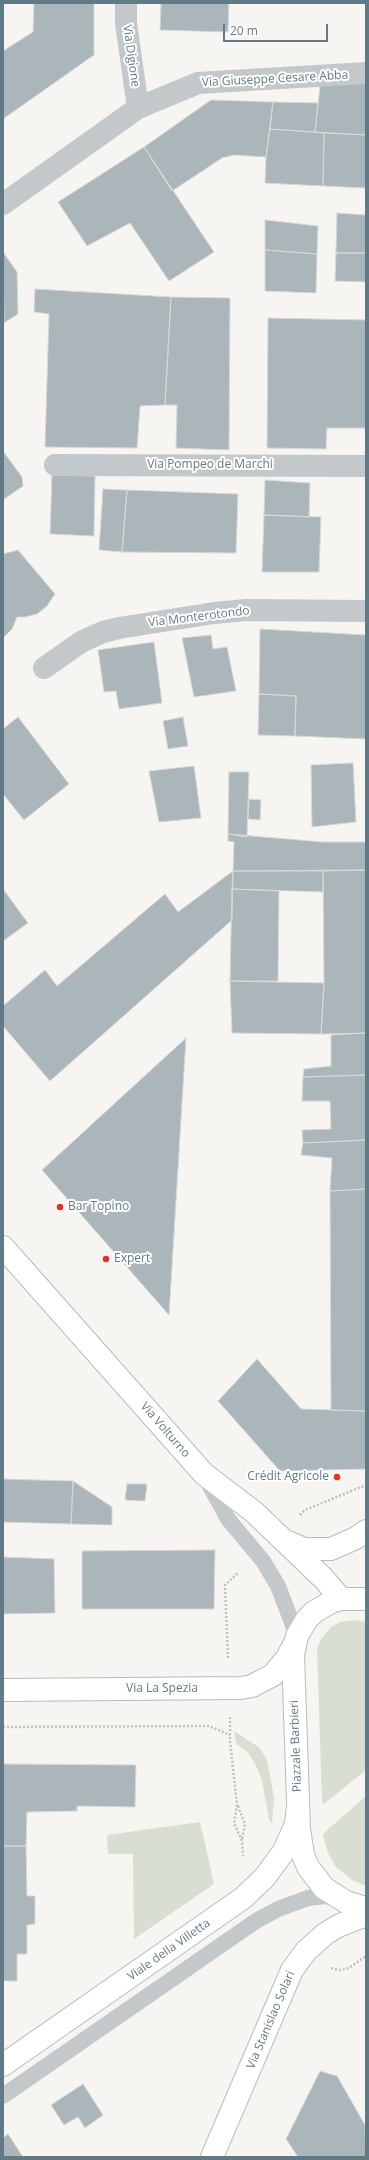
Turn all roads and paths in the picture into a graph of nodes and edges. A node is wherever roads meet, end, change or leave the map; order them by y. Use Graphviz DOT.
graph roads {
  1 [pos="126,3"];
  2 [pos="366,74"];
  3 [pos="138,108"];
  4 [pos="3,204"];
  5 [pos="55,465"];
  6 [pos="366,466"];
  7 [pos="366,611"];
  8 [pos="44,668"];
  9 [pos="3,1247"];
  10 [pos="204,1474"];
  11 [pos="366,1485"];
  12 [pos="366,1530"];
  13 [pos="277,1536"];
  14 [pos="257,1555"];
  15 [pos="366,1583"];
  16 [pos="341,1599"];
  17 [pos="366,1599"];
  18 [pos="297,1636"];
  19 [pos="229,1689"];
  20 [pos="3,1690"];
  21 [pos="3,1727"];
  22 [pos="230,1735"];
  23 [pos="237,1803"];
  24 [pos="298,1806"];
  25 [pos="356,1905"];
  26 [pos="366,1915"];
  27 [pos="3,2065"];
  28 [pos="3,2096"];
  29 [pos="212,2157"];
  1 -- 3 [label="street, Via Digione"];
  2 -- 3 [label="street, Via Giuseppe Cesare Abba"];
  3 -- 4 [label="street, Via Giuseppe Cesare Abba"];
  5 -- 6 [label="street, Via Pompeo de Marchi"];
  7 -- 8 [label="street, Via Monterotondo"];
  9 -- 10 [label="street, Via Volturno"];
  10 -- 13 [label="street, Via Volturno"];
  10 -- 14 [label="lane"];
  11 -- 13 [label="path"];
  12 -- 13 [label="street"];
  13 -- 16 [label="street, Via Volturno"];
  14 -- 18 [label="lane"];
  14 -- 19 [label="path"];
  15 -- 16 [label="street"];
  16 -- 17 [label="street, Piazzale Barbieri"];
  16 -- 18 [label="street, Piazzale Barbieri"];
  18 -- 19 [label="street, Via La Spezia"];
  18 -- 24 [label="street, Piazzale Barbieri"];
  19 -- 20 [label="street, Via La Spezia"];
  19 -- 22 [label="path"];
  21 -- 22 [label="path"];
  22 -- 23 [label="path"];
  23 -- 23 [label="path"];
  24 -- 25 [label="street, Piazzale Barbieri"];
  24 -- 27 [label="street, Viale della Villetta"];
  25 -- 28 [label="lane"];
  26 -- 29 [label="street, Via Stanislao Solari"];
}
